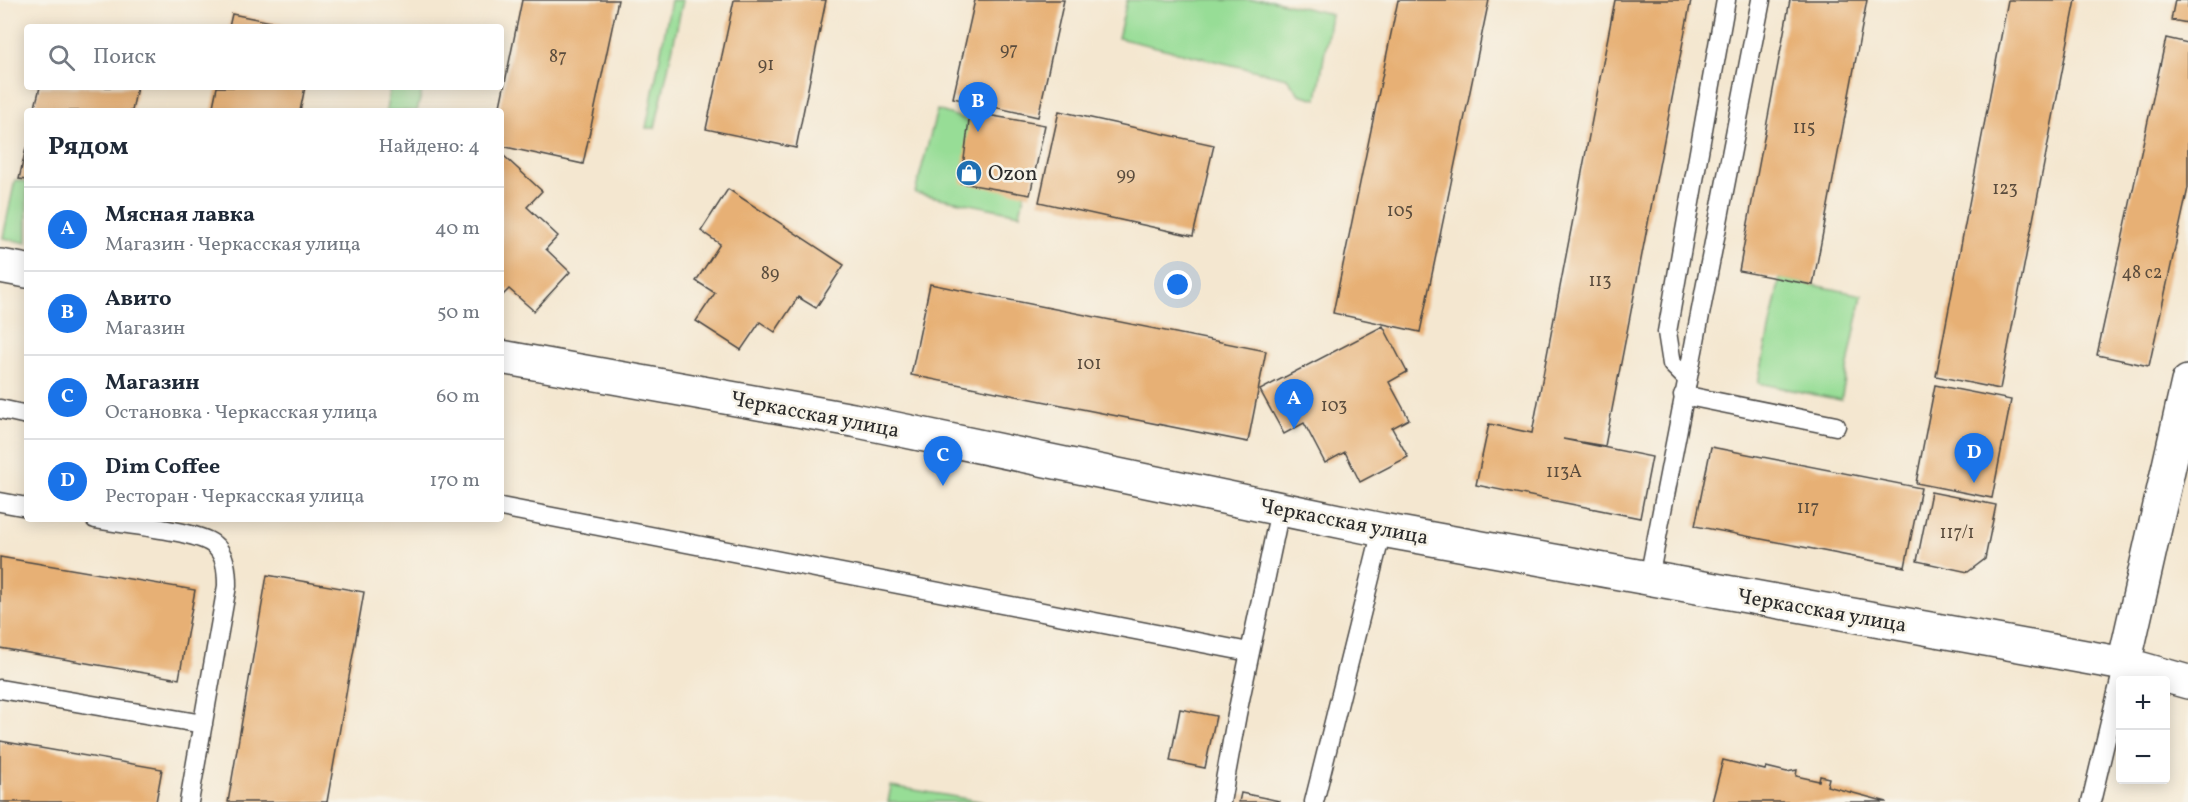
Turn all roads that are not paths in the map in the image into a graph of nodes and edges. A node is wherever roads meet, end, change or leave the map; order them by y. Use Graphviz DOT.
graph roads {
  1 [pos="1726,0"];
  2 [pos="1761,0"];
  3 [pos="1713,71"];
  4 [pos="1745,78"];
  5 [pos="0,266"];
  6 [pos="24,270"];
  7 [pos="504,358"];
  8 [pos="2188,382"];
  9 [pos="1684,386"];
  10 [pos="0,410"];
  11 [pos="24,414"];
  12 [pos="1836,426"];
  13 [pos="0,502"];
  14 [pos="24,506"];
  15 [pos="504,508"];
  16 [pos="112,522"];
  17 [pos="1277,524"];
  18 [pos="1382,530"];
  19 [pos="1649,578"];
  20 [pos="1249,652"];
  21 [pos="2124,664"];
  22 [pos="2188,682"];
  23 [pos="0,689"];
  24 [pos="203,724"];
  25 [pos="189,802"];
  26 [pos="1221,802"];
  27 [pos="1314,802"];
  28 [pos="2091,802"];
  1 -- 3 [label="lane"];
  2 -- 4 [label="lane"];
  3 -- 4 [label="lane"];
  3 -- 9 [label="lane"];
  4 -- 9 [label="lane"];
  5 -- 6 [label="street"];
  7 -- 18 [label="street, Черкасская улица"];
  8 -- 21 [label="street"];
  9 -- 12 [label="lane"];
  9 -- 19 [label="lane"];
  10 -- 11 [label="lane"];
  13 -- 14 [label="lane"];
  15 -- 20 [label="lane"];
  16 -- 24 [label="lane"];
  17 -- 20 [label="lane"];
  18 -- 19 [label="street, Черкасская улица"];
  18 -- 27 [label="lane"];
  19 -- 21 [label="street, Черкасская улица"];
  20 -- 26 [label="lane"];
  21 -- 22 [label="street, Черкасская улица"];
  21 -- 28 [label="lane"];
  23 -- 24 [label="lane"];
  24 -- 25 [label="lane"];
}
